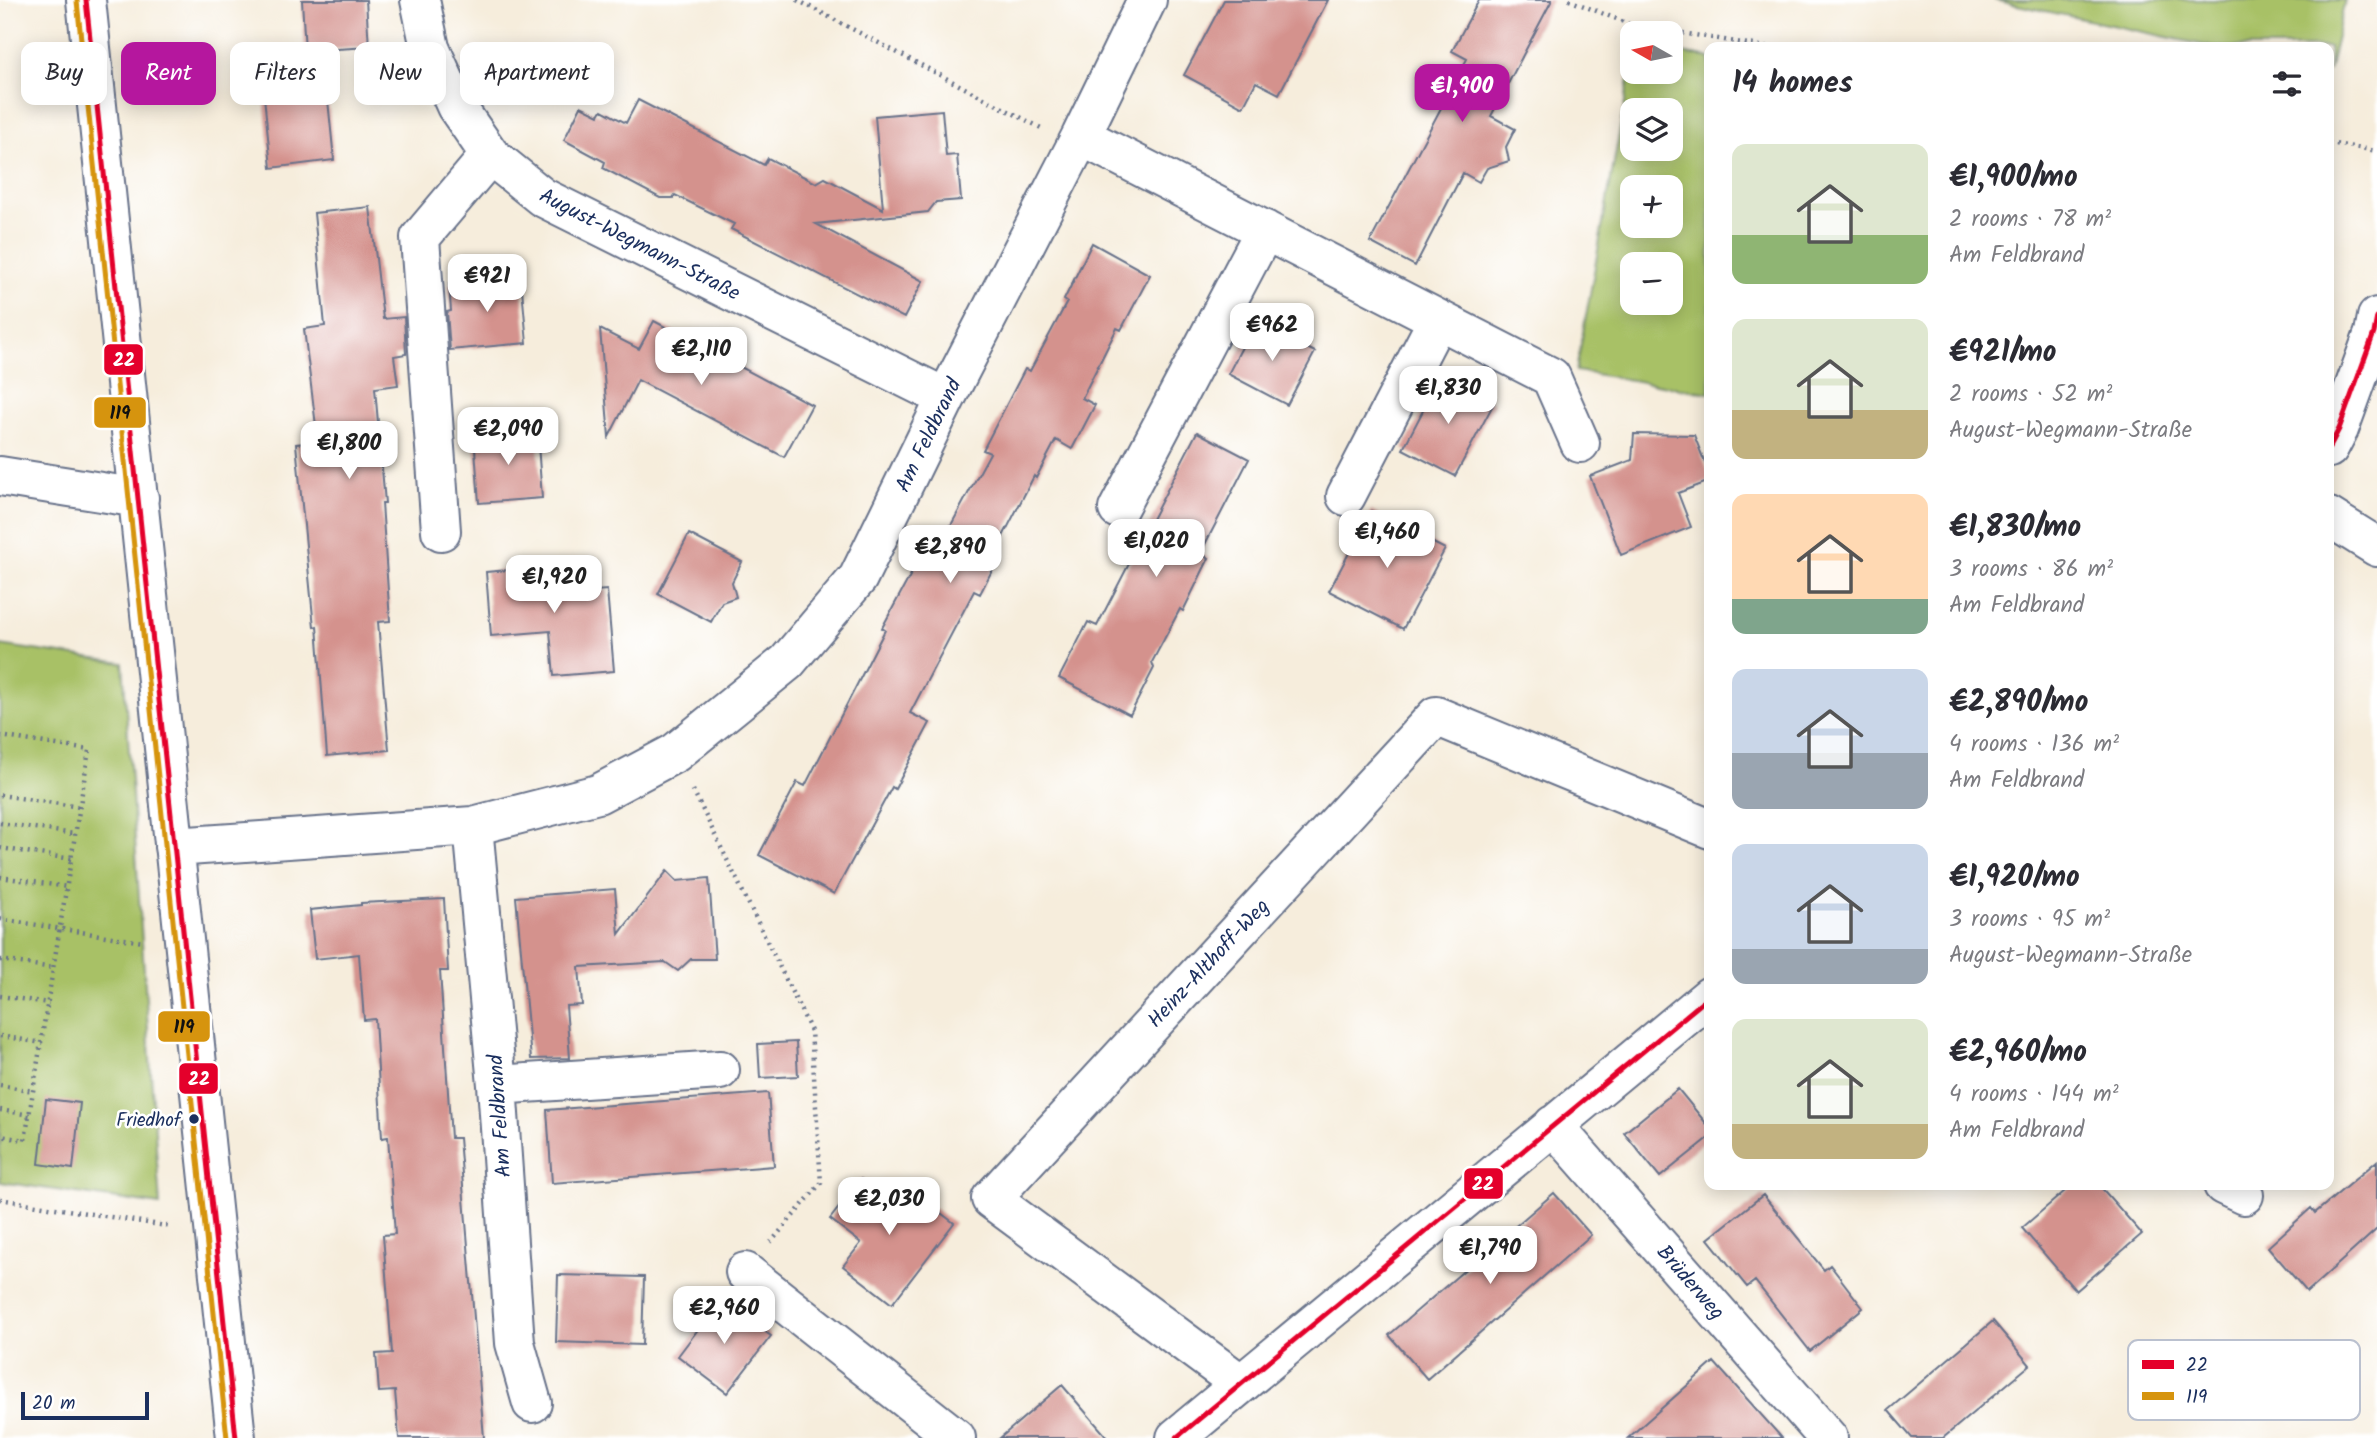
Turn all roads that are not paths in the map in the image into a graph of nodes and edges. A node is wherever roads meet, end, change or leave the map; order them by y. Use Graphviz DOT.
graph roads {
  1 [pos="86,0"];
  2 [pos="420,0"];
  3 [pos="1147,0"];
  4 [pos="1081,136"];
  5 [pos="490,155"];
  6 [pos="1265,230"];
  7 [pos="2377,317"];
  8 [pos="1438,319"];
  9 [pos="946,398"];
  10 [pos="2334,438"];
  11 [pos="1580,443"];
  12 [pos="0,476"];
  13 [pos="1346,496"];
  14 [pos="139,498"];
  15 [pos="1118,509"];
  16 [pos="2334,520"];
  17 [pos="441,531"];
  18 [pos="2377,547"];
  19 [pos="473,827"];
  20 [pos="1704,827"];
  21 [pos="174,848"];
  22 [pos="1704,1001"];
  23 [pos="720,1070"];
  24 [pos="497,1085"];
  25 [pos="1553,1125"];
  26 [pos="745,1272"];
  27 [pos="1241,1384"];
  28 [pos="532,1403"];
  29 [pos="236,1438"];
  30 [pos="956,1438"];
  31 [pos="1176,1438"];
  32 [pos="1828,1438"];
  1 -- 14 [label="street"];
  2 -- 5 [label="street, August-Wegmann-Straße"];
  3 -- 4 [label="street, Am Feldbrand"];
  4 -- 6 [label="street"];
  4 -- 9 [label="street, Am Feldbrand"];
  5 -- 9 [label="street, August-Wegmann-Straße"];
  5 -- 17 [label="street"];
  6 -- 8 [label="street"];
  6 -- 15 [label="street"];
  7 -- 10 [label="street"];
  8 -- 11 [label="street"];
  8 -- 13 [label="street"];
  9 -- 19 [label="street, Am Feldbrand"];
  12 -- 14 [label="street"];
  14 -- 21 [label="street"];
  16 -- 18 [label="street"];
  19 -- 21 [label="street, Am Feldbrand"];
  19 -- 24 [label="street, Am Feldbrand"];
  20 -- 27 [label="street, Heinz-Althoff-Weg"];
  21 -- 29 [label="street"];
  22 -- 25 [label="street"];
  23 -- 24 [label="street"];
  24 -- 28 [label="street, Am Feldbrand"];
  25 -- 27 [label="street"];
  25 -- 32 [label="street, Brüderweg"];
  26 -- 30 [label="street"];
  27 -- 31 [label="street"];
}
